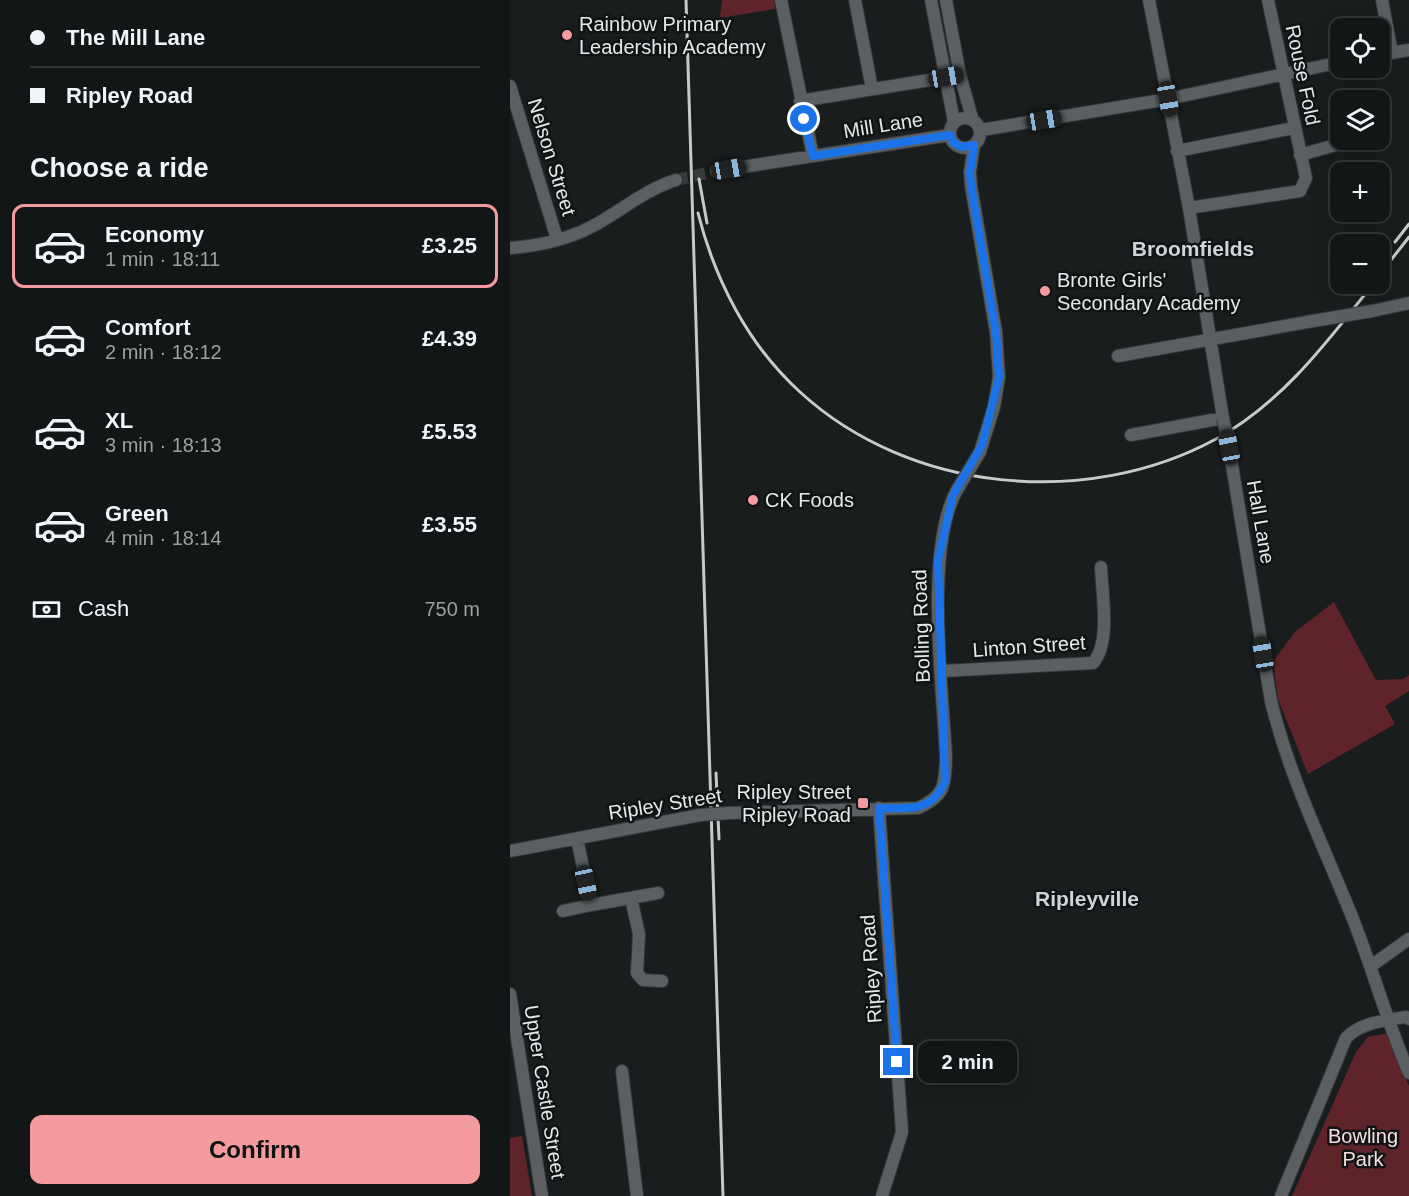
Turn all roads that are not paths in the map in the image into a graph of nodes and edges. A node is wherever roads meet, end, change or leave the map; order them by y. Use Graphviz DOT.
graph roads {
  1 [pos="781,0"];
  2 [pos="855,0"];
  3 [pos="932,0"];
  4 [pos="946,0"];
  5 [pos="1149,0"];
  6 [pos="1268,0"];
  7 [pos="1382,0"];
  8 [pos="1383,18"];
  9 [pos="1409,50"];
  10 [pos="1390,53"];
  11 [pos="1330,64"];
  12 [pos="1282,73"];
  13 [pos="960,75"];
  14 [pos="946,77"];
  15 [pos="510,86"];
  16 [pos="872,89"];
  17 [pos="1168,99"];
  18 [pos="800,101"];
  19 [pos="972,118"];
  20 [pos="954,122"];
  21 [pos="1294,128"];
  22 [pos="981,130"];
  23 [pos="953,140"];
  24 [pos="974,145"];
  25 [pos="1330,147"];
  26 [pos="1177,151"];
  27 [pos="1300,155"];
  28 [pos="813,156"];
  29 [pos="716,171"];
  30 [pos="970,172"];
  31 [pos="676,180"];
  32 [pos="1189,208"];
  33 [pos="557,239"];
  34 [pos="510,248"];
  35 [pos="1409,303"];
  36 [pos="1209,339"];
  37 [pos="1118,356"];
  38 [pos="1223,418"];
  39 [pos="1131,435"];
  40 [pos="1101,567"];
  41 [pos="942,671"];
  42 [pos="933,801"];
  43 [pos="879,808"];
  44 [pos="577,839"];
  45 [pos="510,851"];
  46 [pos="658,893"];
  47 [pos="631,898"];
  48 [pos="591,905"];
  49 [pos="563,911"];
  50 [pos="1409,939"];
  51 [pos="1371,966"];
  52 [pos="662,981"];
  53 [pos="510,994"];
  54 [pos="1409,1019"];
  55 [pos="1386,1020"];
  56 [pos="622,1071"];
  57 [pos="1409,1073"];
  58 [pos="542,1196"];
  59 [pos="637,1196"];
  60 [pos="882,1196"];
  61 [pos="1281,1196"];
  1 -- 18 [label="street"];
  2 -- 16 [label="street"];
  3 -- 14 [label="street"];
  4 -- 13 [label="street"];
  5 -- 17 [label="street, Hall Lane"];
  6 -- 12 [label="street, Rouse Fold"];
  7 -- 8 [label="street"];
  9 -- 10 [label="street"];
  11 -- 12 [label="street"];
  12 -- 17 [label="street"];
  12 -- 21 [label="street, Rouse Fold"];
  13 -- 14 [label="street"];
  13 -- 19 [label="street"];
  14 -- 16 [label="street"];
  14 -- 20 [label="street"];
  15 -- 33 [label="street, Nelson Street"];
  16 -- 18 [label="street"];
  17 -- 22 [label="street"];
  17 -- 26 [label="street, Hall Lane"];
  18 -- 28 [label="street"];
  19 -- 20 [label="street"];
  19 -- 22 [label="street"];
  20 -- 23 [label="street, Mill Lane"];
  21 -- 26 [label="street"];
  21 -- 27 [label="street, Rouse Fold"];
  22 -- 24 [label="street"];
  23 -- 24 [label="street, Mill Lane"];
  23 -- 28 [label="street, Mill Lane"];
  23 -- 30 [label="street, Bolling Road"];
  24 -- 30 [label="street, Bolling Road"];
  25 -- 27 [label="street"];
  26 -- 32 [label="street, Hall Lane"];
  27 -- 32 [label="street, Rouse Fold"];
  28 -- 29 [label="street, Mill Lane"];
  30 -- 41 [label="street, Bolling Road, bridge"];
  31 -- 33 [label="street"];
  32 -- 36 [label="street, Hall Lane"];
  33 -- 34 [label="street"];
  35 -- 36 [label="street, bridge"];
  36 -- 37 [label="street"];
  36 -- 38 [label="street, Hall Lane"];
  38 -- 39 [label="street"];
  38 -- 51 [label="street, Hall Lane, bridge"];
  40 -- 41 [label="street, Linton Street"];
  41 -- 42 [label="street, Bolling Road"];
  42 -- 43 [label="street, Ripley Street"];
  43 -- 44 [label="street, Ripley Street, bridge"];
  43 -- 60 [label="street, Ripley Road"];
  44 -- 45 [label="street, Ripley Street"];
  44 -- 48 [label="street"];
  46 -- 47 [label="street"];
  47 -- 48 [label="street"];
  47 -- 52 [label="street"];
  48 -- 49 [label="street"];
  50 -- 51 [label="street"];
  51 -- 55 [label="street, Hall Lane"];
  53 -- 58 [label="street, Upper Castle Street"];
  54 -- 55 [label="street"];
  55 -- 57 [label="street, Hall Lane"];
  55 -- 61 [label="street"];
  56 -- 59 [label="street"];
}
